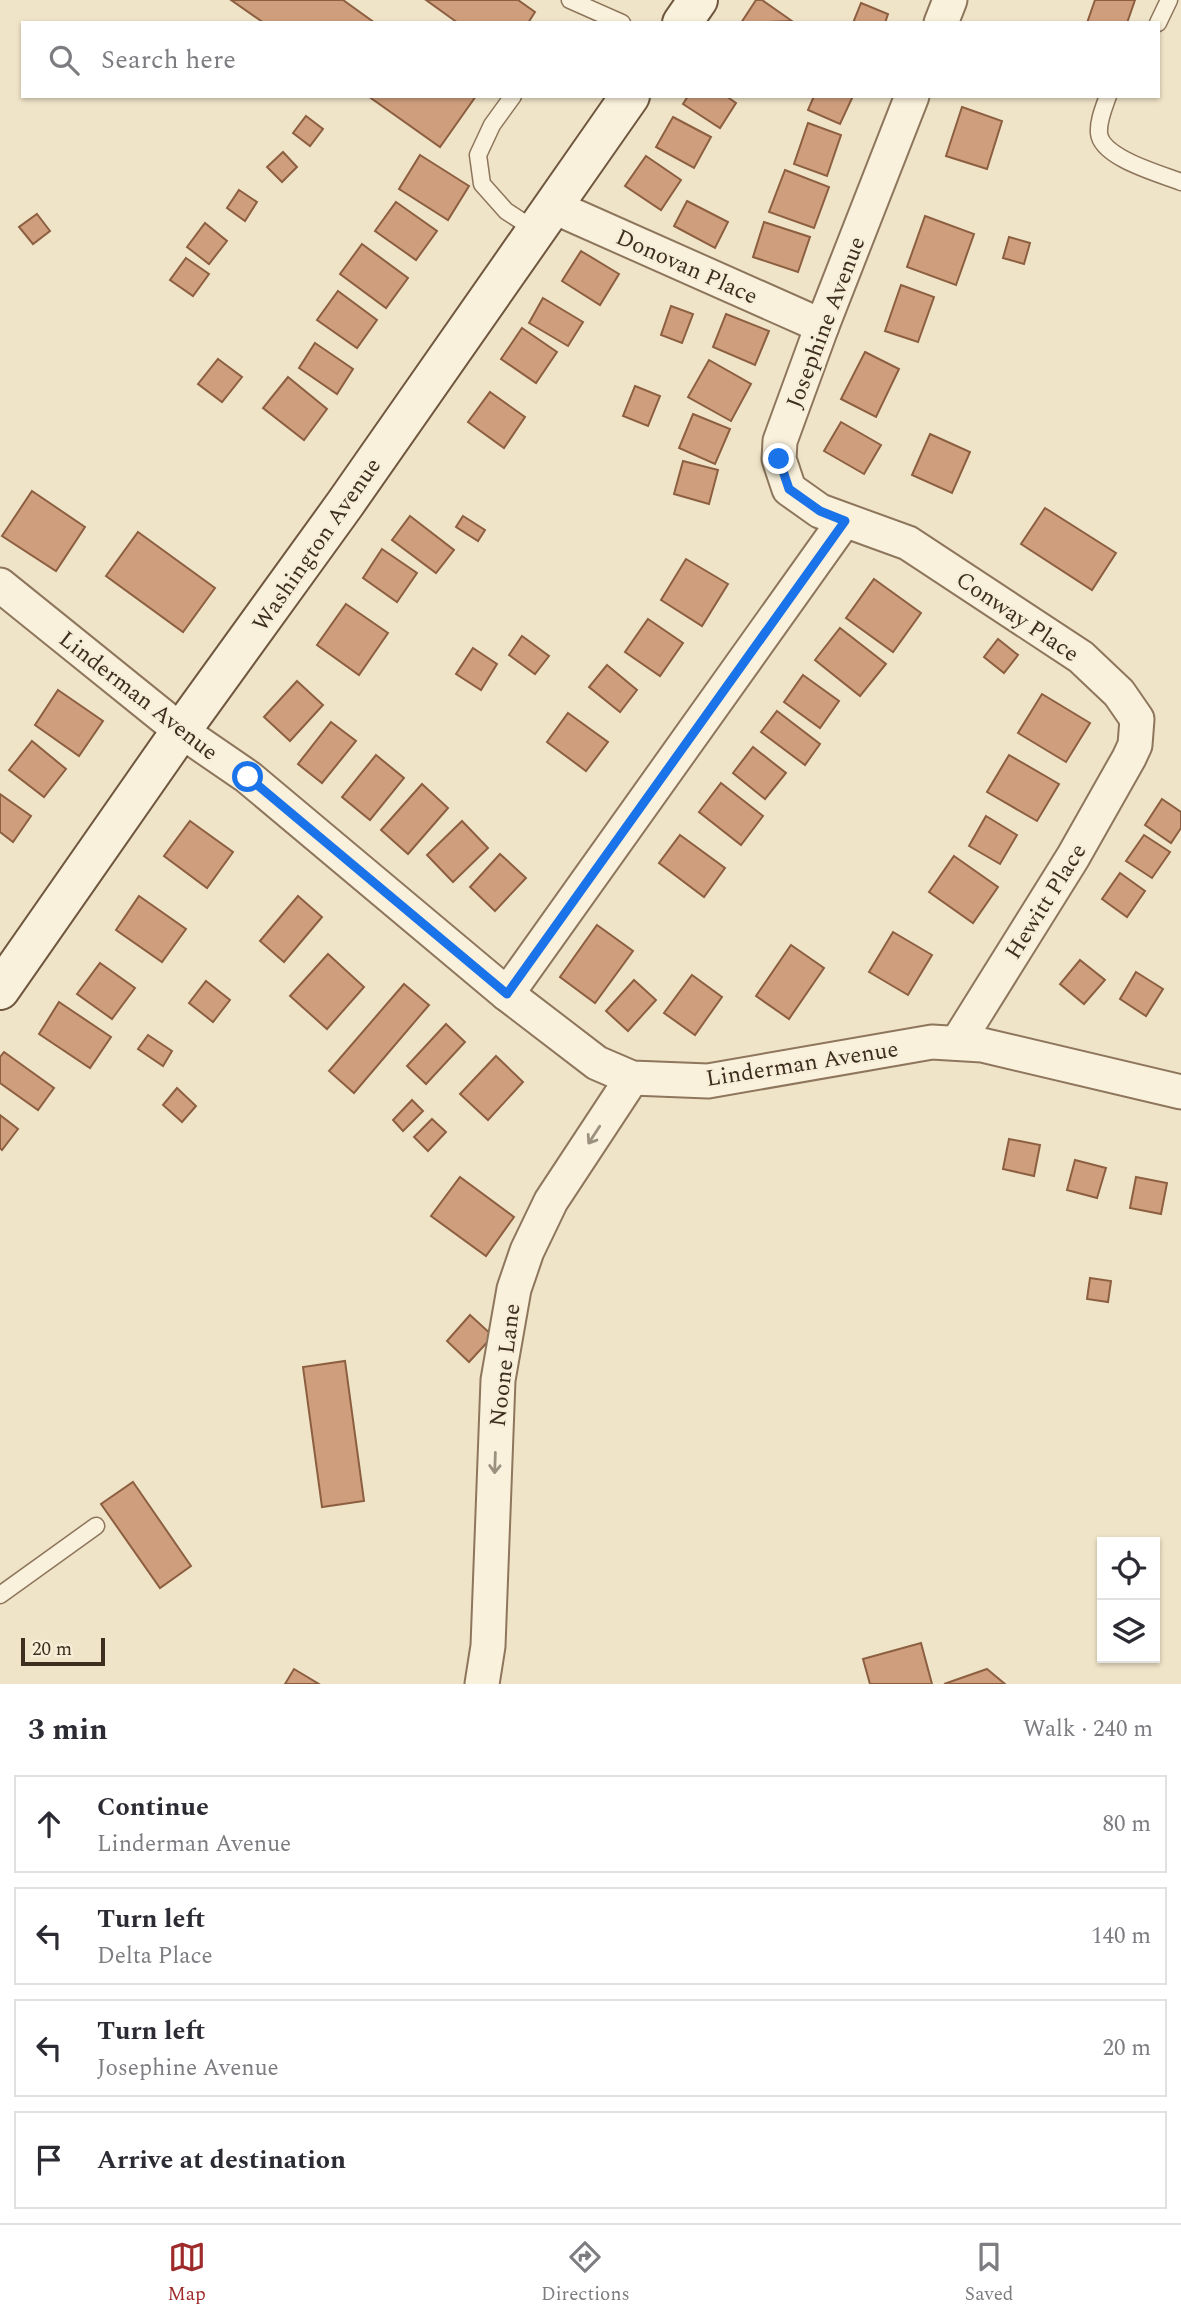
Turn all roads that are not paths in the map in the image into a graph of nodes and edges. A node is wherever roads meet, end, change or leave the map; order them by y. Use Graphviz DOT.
graph roads {
  1 [pos="570,0"];
  2 [pos="698,0"];
  3 [pos="950,0"];
  4 [pos="1169,0"];
  5 [pos="619,21"];
  6 [pos="683,21"];
  7 [pos="942,21"];
  8 [pos="1159,21"];
  9 [pos="512,98"];
  10 [pos="629,98"];
  11 [pos="911,98"];
  12 [pos="1107,98"];
  13 [pos="1181,182"];
  14 [pos="544,218"];
  15 [pos="822,326"];
  16 [pos="845,521"];
  17 [pos="0,585"];
  18 [pos="181,731"];
  19 [pos="1129,758"];
  20 [pos="0,990"];
  21 [pos="507,994"];
  22 [pos="957,1043"];
  23 [pos="632,1078"];
  24 [pos="1181,1092"];
  25 [pos="96,1526"];
  26 [pos="0,1595"];
  27 [pos="482,1684"];
  1 -- 5 [label="lane"];
  2 -- 6 [label="main road"];
  3 -- 7 [label="street"];
  4 -- 8 [label="lane"];
  9 -- 14 [label="lane"];
  10 -- 14 [label="main road, Washington Avenue"];
  11 -- 15 [label="street, Josephine Avenue"];
  12 -- 13 [label="lane"];
  14 -- 15 [label="street, Donovan Place"];
  14 -- 18 [label="main road, Washington Avenue"];
  15 -- 16 [label="street, Josephine Avenue"];
  16 -- 19 [label="street, Conway Place"];
  16 -- 21 [label="street"];
  17 -- 18 [label="street, Linderman Avenue"];
  18 -- 20 [label="main road, Washington Avenue"];
  18 -- 21 [label="street, Linderman Avenue"];
  19 -- 22 [label="street, Hewitt Place"];
  21 -- 23 [label="street, Linderman Avenue"];
  22 -- 23 [label="street, Linderman Avenue"];
  22 -- 24 [label="street, Linderman Avenue"];
  23 -- 27 [label="street, Noone Lane, one-way"];
  25 -- 26 [label="lane"];
}
